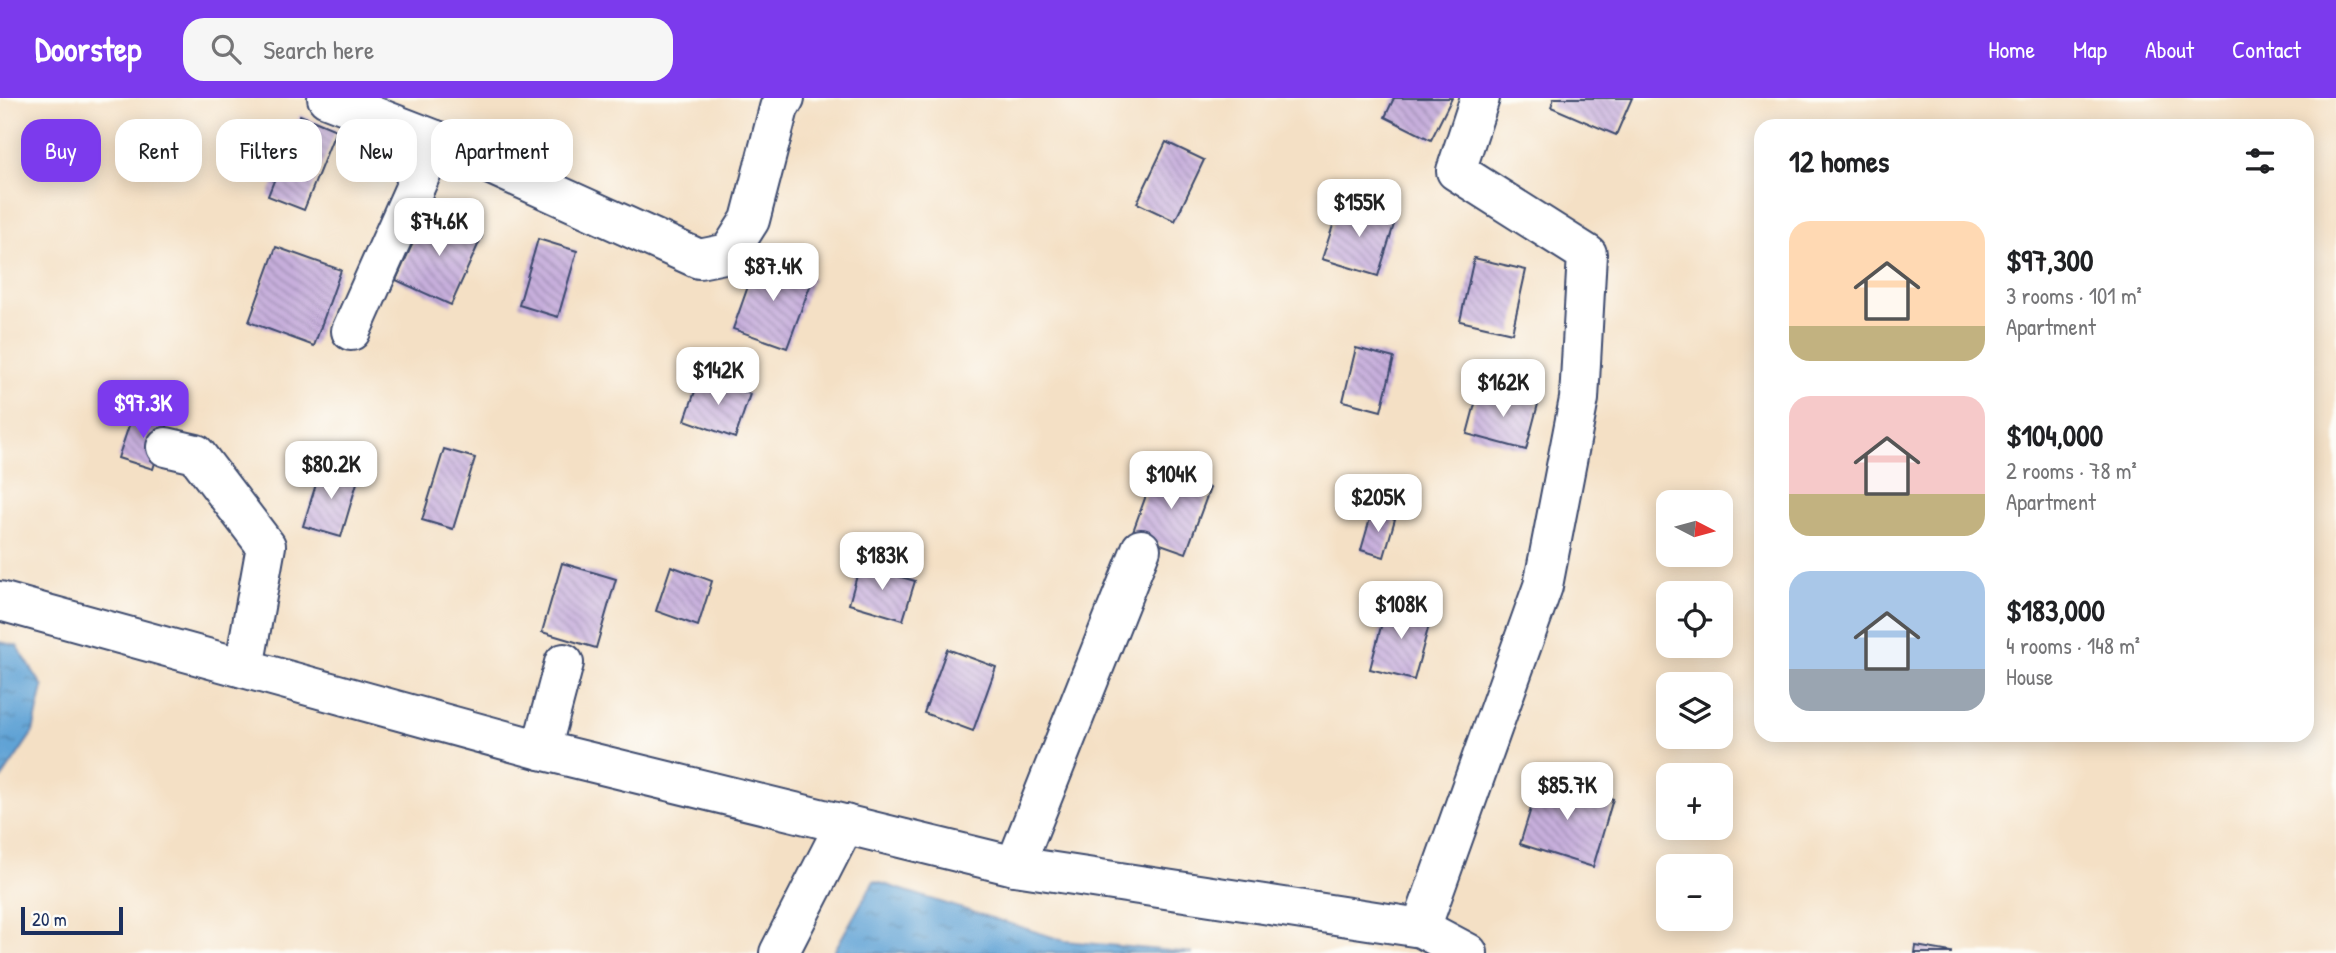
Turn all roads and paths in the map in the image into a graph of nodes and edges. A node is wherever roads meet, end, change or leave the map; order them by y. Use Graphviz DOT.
graph roads {
  1 [pos="327,98"];
  2 [pos="785,98"];
  3 [pos="1480,98"];
  4 [pos="431,138"];
  5 [pos="431,151"];
  6 [pos="529,182"];
  7 [pos="351,331"];
  8 [pos="166,447"];
  9 [pos="1141,549"];
  10 [pos="0,601"];
  11 [pos="564,663"];
  12 [pos="244,668"];
  13 [pos="541,750"];
  14 [pos="845,824"];
  15 [pos="1014,866"];
  16 [pos="1421,928"];
  17 [pos="779,953"];
  18 [pos="1468,953"];
  1 -- 4 [label="street"];
  2 -- 6 [label="street"];
  3 -- 16 [label="street"];
  5 -- 7 [label="street"];
  8 -- 12 [label="street"];
  9 -- 15 [label="street"];
  10 -- 12 [label="street"];
  11 -- 13 [label="street"];
  12 -- 13 [label="street"];
  13 -- 14 [label="street"];
  14 -- 15 [label="street"];
  14 -- 17 [label="street"];
  15 -- 16 [label="street"];
  16 -- 18 [label="street"];
}
